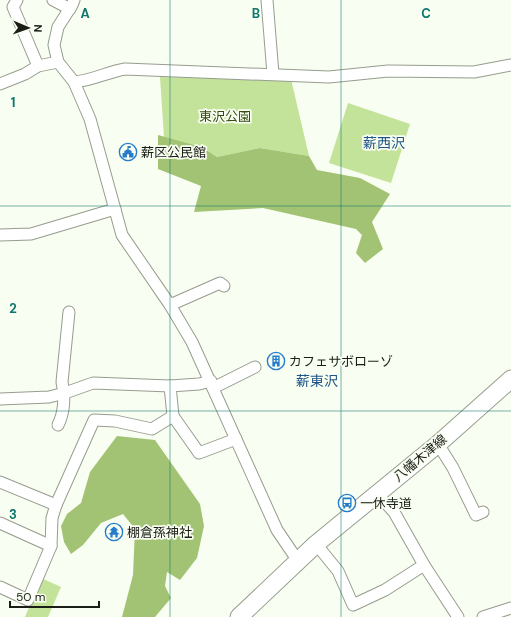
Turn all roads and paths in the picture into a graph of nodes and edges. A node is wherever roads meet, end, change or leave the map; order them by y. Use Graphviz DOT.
graph roads {
  1 [pos="17,0"];
  2 [pos="53,0"];
  3 [pos="267,0"];
  4 [pos="72,5"];
  5 [pos="58,62"];
  6 [pos="511,65"];
  7 [pos="38,66"];
  8 [pos="273,74"];
  9 [pos="74,82"];
  10 [pos="0,84"];
  11 [pos="115,209"];
  12 [pos="0,236"];
  13 [pos="224,286"];
  14 [pos="170,305"];
  15 [pos="69,312"];
  16 [pos="255,367"];
  17 [pos="511,379"];
  18 [pos="212,384"];
  19 [pos="170,386"];
  20 [pos="65,393"];
  21 [pos="0,399"];
  22 [pos="173,416"];
  23 [pos="58,426"];
  24 [pos="236,439"];
  25 [pos="438,444"];
  26 [pos="0,482"];
  27 [pos="377,494"];
  28 [pos="56,504"];
  29 [pos="483,512"];
  30 [pos="0,523"];
  31 [pos="316,544"];
  32 [pos="51,546"];
  33 [pos="298,561"];
  34 [pos="424,565"];
  35 [pos="0,587"];
  36 [pos="511,608"];
  37 [pos="239,617"];
  38 [pos="458,617"];
  39 [pos="483,617"];
  1 -- 7 [label="street"];
  2 -- 4 [label="street"];
  3 -- 8 [label="street"];
  4 -- 5 [label="street"];
  5 -- 7 [label="street"];
  5 -- 9 [label="street"];
  6 -- 8 [label="street"];
  7 -- 10 [label="street"];
  8 -- 9 [label="street"];
  9 -- 11 [label="street"];
  11 -- 12 [label="street"];
  11 -- 14 [label="street"];
  13 -- 14 [label="street"];
  14 -- 18 [label="street"];
  15 -- 20 [label="street"];
  16 -- 18 [label="street"];
  17 -- 25 [label="main road, 八幡木津線"];
  18 -- 19 [label="street"];
  18 -- 24 [label="street"];
  19 -- 20 [label="street"];
  19 -- 22 [label="street"];
  20 -- 21 [label="street"];
  20 -- 23 [label="street"];
  22 -- 24 [label="street"];
  22 -- 28 [label="street"];
  24 -- 33 [label="street"];
  25 -- 27 [label="main road, 八幡木津線"];
  25 -- 29 [label="street"];
  26 -- 28 [label="street"];
  27 -- 31 [label="main road, 八幡木津線"];
  27 -- 34 [label="street"];
  28 -- 32 [label="street"];
  30 -- 32 [label="street"];
  31 -- 33 [label="main road, 八幡木津線"];
  31 -- 34 [label="street"];
  32 -- 35 [label="street"];
  33 -- 37 [label="main road, 八幡木津線"];
  34 -- 38 [label="street"];
  36 -- 39 [label="street"];
}
